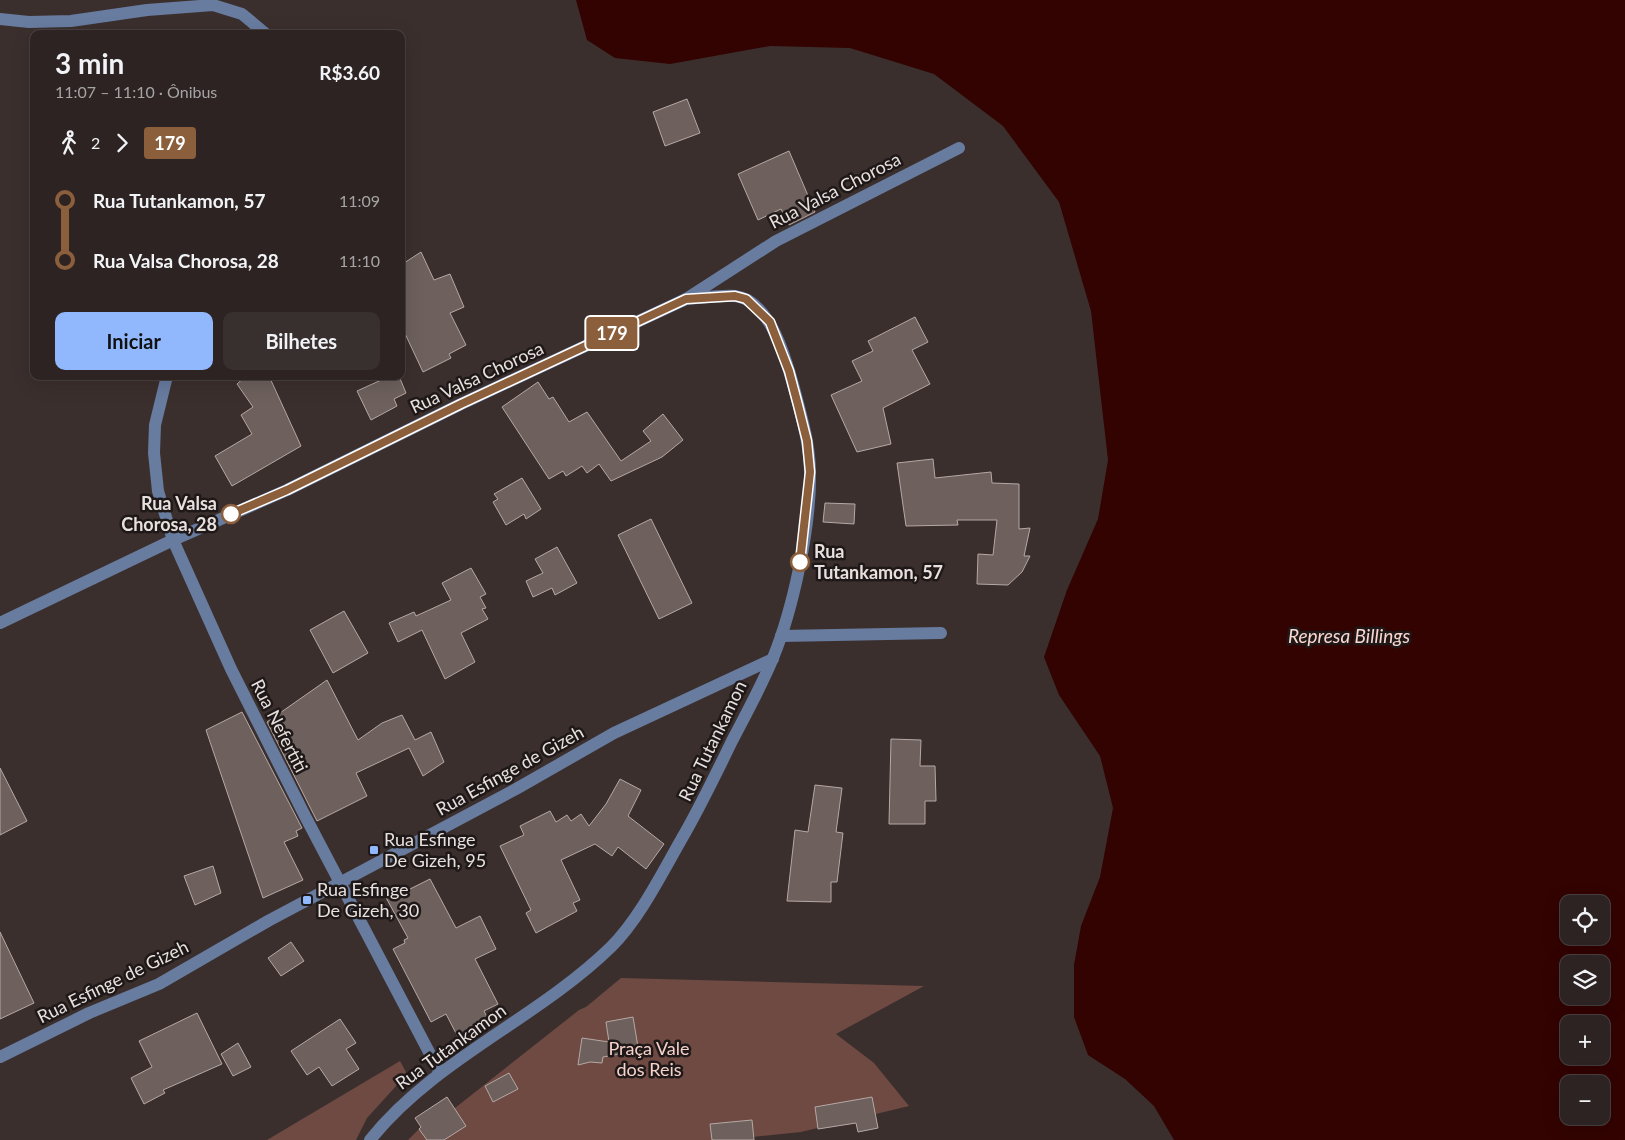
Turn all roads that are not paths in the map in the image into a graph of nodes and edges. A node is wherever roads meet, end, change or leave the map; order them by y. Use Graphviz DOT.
graph roads {
  1 [pos="0,19"];
  2 [pos="261,30"];
  3 [pos="960,148"];
  4 [pos="686,299"];
  5 [pos="166,380"];
  6 [pos="173,540"];
  7 [pos="0,623"];
  8 [pos="941,633"];
  9 [pos="781,636"];
  10 [pos="773,659"];
  11 [pos="340,883"];
  12 [pos="0,1057"];
  13 [pos="440,1073"];
  14 [pos="370,1140"];
  1 -- 2 [label="street"];
  3 -- 4 [label="street, Rua Valsa Chorosa"];
  4 -- 6 [label="street, Rua Valsa Chorosa"];
  4 -- 9 [label="street, Rua Tutankamon"];
  5 -- 6 [label="street, Rua Nefertiti"];
  6 -- 7 [label="street, Rua Valsa Chorosa"];
  6 -- 11 [label="street, Rua Nefertiti"];
  8 -- 9 [label="street"];
  9 -- 10 [label="street, Rua Tutankamon"];
  10 -- 11 [label="street, Rua Esfinge de Gizeh"];
  10 -- 13 [label="street, Rua Tutankamon"];
  11 -- 12 [label="street, Rua Esfinge de Gizeh"];
  11 -- 13 [label="street, Rua Nefertiti"];
  13 -- 14 [label="street, Rua Tutankamon"];
}
